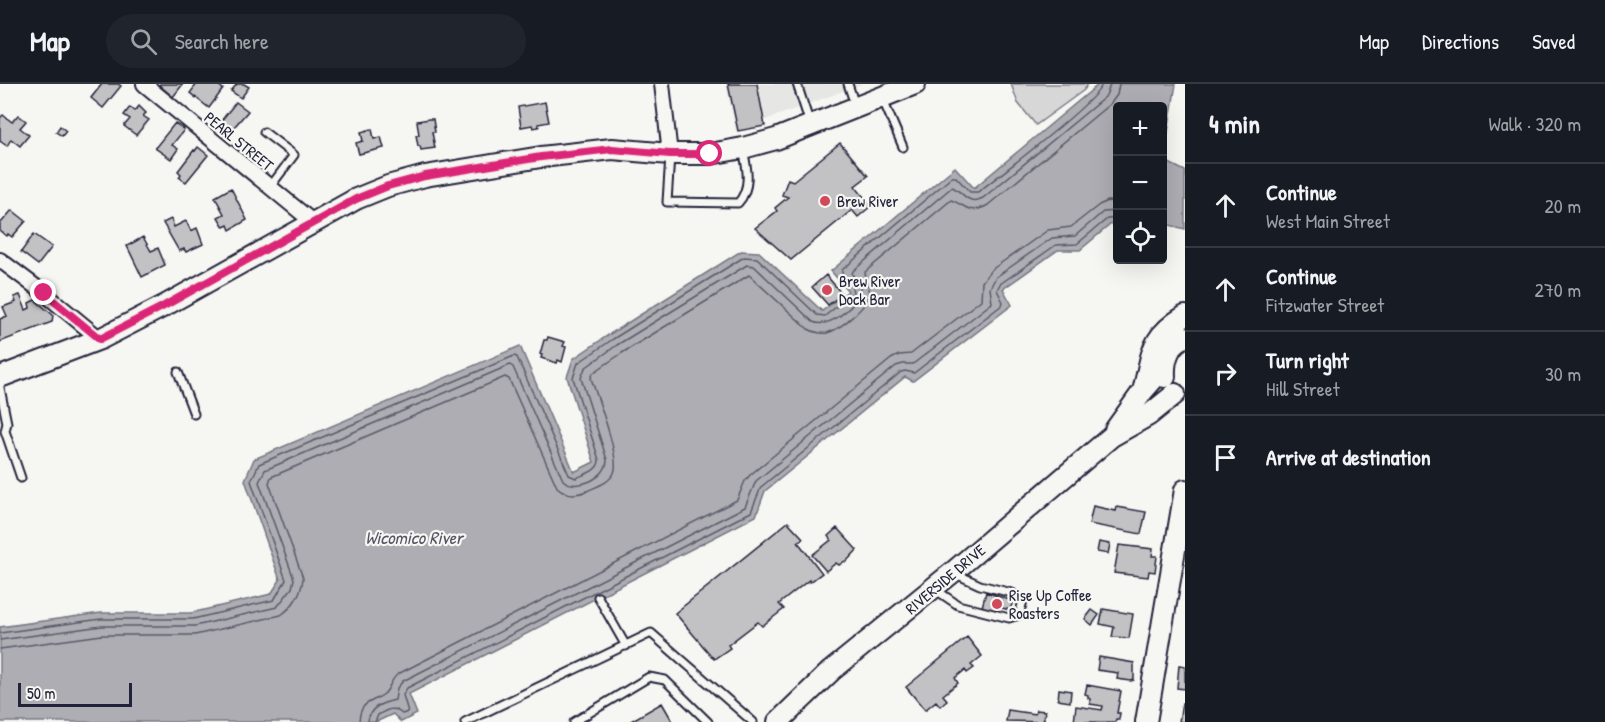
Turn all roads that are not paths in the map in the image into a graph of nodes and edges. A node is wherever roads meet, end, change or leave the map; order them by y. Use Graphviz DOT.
graph roads {
  1 [pos="144,84"];
  2 [pos="662,84"];
  3 [pos="797,84"];
  4 [pos="848,84"];
  5 [pos="915,84"];
  6 [pos="882,97"];
  7 [pos="856,107"];
  8 [pos="810,125"];
  9 [pos="264,132"];
  10 [pos="903,147"];
  11 [pos="743,148"];
  12 [pos="670,154"];
  13 [pos="270,187"];
  14 [pos="314,223"];
  15 [pos="0,260"];
  16 [pos="1185,316"];
  17 [pos="1183,337"];
  18 [pos="100,339"];
  19 [pos="1165,366"];
  20 [pos="178,372"];
  21 [pos="0,377"];
  22 [pos="0,388"];
  23 [pos="1143,391"];
  24 [pos="1180,398"];
  25 [pos="194,414"];
  26 [pos="3,429"];
  27 [pos="1112,436"];
  28 [pos="21,478"];
  29 [pos="1184,500"];
  30 [pos="953,572"];
  31 [pos="933,589"];
  32 [pos="598,597"];
  33 [pos="626,646"];
  34 [pos="465,722"];
  35 [pos="574,722"];
  36 [pos="708,722"];
  37 [pos="753,722"];
  38 [pos="778,722"];
  39 [pos="1146,722"];
  1 -- 13 [label="street, PEARL STREET"];
  2 -- 12 [label="street"];
  3 -- 8 [label="lane"];
  4 -- 7 [label="lane"];
  5 -- 6 [label="street"];
  6 -- 7 [label="street"];
  6 -- 10 [label="lane"];
  7 -- 8 [label="street"];
  8 -- 11 [label="street"];
  9 -- 13 [label="lane"];
  11 -- 12 [label="street"];
  11 -- 12 [label="lane"];
  12 -- 14 [label="street"];
  13 -- 14 [label="street, PEARL STREET"];
  14 -- 18 [label="street"];
  15 -- 18 [label="street"];
  16 -- 23 [label="street"];
  17 -- 19 [label="street, RIVERSIDE DRIVE"];
  18 -- 21 [label="street"];
  19 -- 23 [label="street, RIVERSIDE DRIVE"];
  19 -- 24 [label="street"];
  20 -- 25 [label="lane"];
  22 -- 26 [label="lane"];
  23 -- 27 [label="street, RIVERSIDE DRIVE"];
  24 -- 27 [label="street, RIVERSIDE DRIVE"];
  26 -- 28 [label="lane"];
  27 -- 30 [label="street, RIVERSIDE DRIVE"];
  29 -- 39 [label="street"];
  30 -- 31 [label="street, RIVERSIDE DRIVE"];
  30 -- 31 [label="lane"];
  31 -- 38 [label="street, RIVERSIDE DRIVE"];
  32 -- 33 [label="lane"];
  33 -- 34 [label="lane"];
  33 -- 37 [label="lane"];
  35 -- 36 [label="lane"];
}
